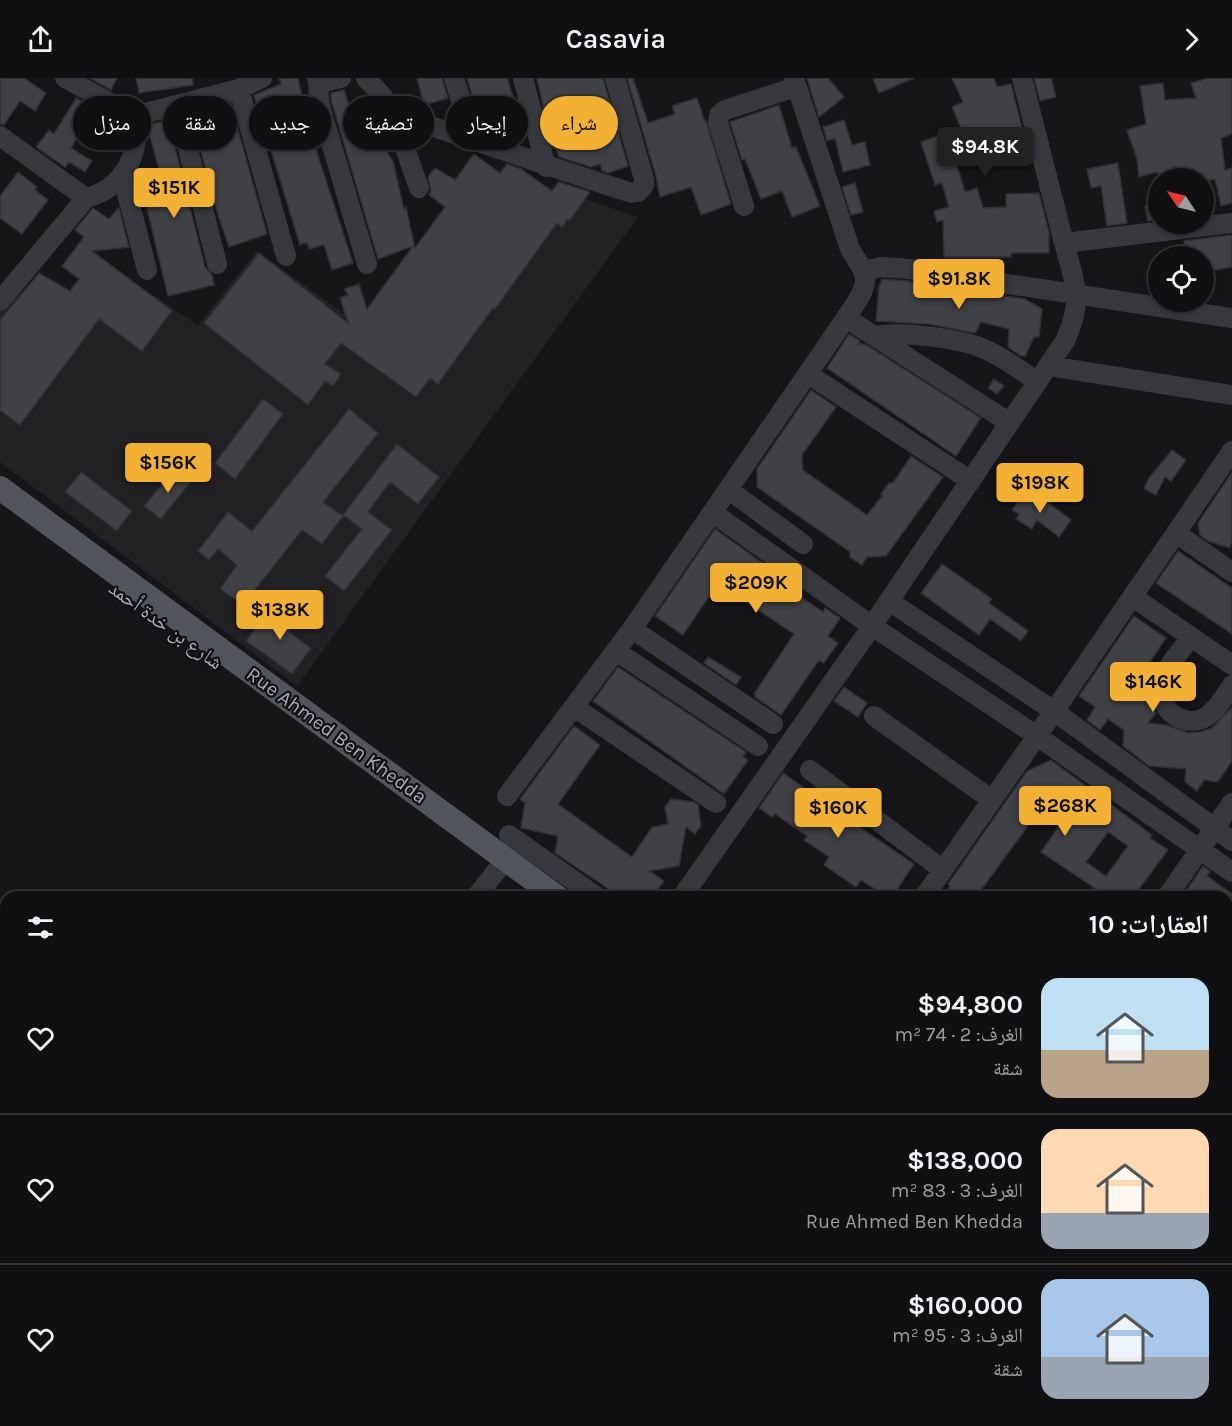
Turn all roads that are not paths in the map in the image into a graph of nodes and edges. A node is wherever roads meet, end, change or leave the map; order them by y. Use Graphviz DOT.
graph roads {
  1 [pos="65,78"];
  2 [pos="262,78"];
  3 [pos="318,78"];
  4 [pos="341,78"];
  5 [pos="366,78"];
  6 [pos="454,78"];
  7 [pos="523,78"];
  8 [pos="615,78"];
  9 [pos="1022,78"];
  10 [pos="795,83"];
  11 [pos="239,89"];
  12 [pos="98,96"];
  13 [pos="212,96"];
  14 [pos="382,96"];
  15 [pos="460,96"];
  16 [pos="0,136"];
  17 [pos="135,150"];
  18 [pos="188,150"];
  19 [pos="406,150"];
  20 [pos="502,150"];
  21 [pos="546,167"];
  22 [pos="122,174"];
  23 [pos="419,188"];
  24 [pos="86,198"];
  25 [pos="744,206"];
  26 [pos="1232,223"];
  27 [pos="1064,243"];
  28 [pos="286,256"];
  29 [pos="217,264"];
  30 [pos="367,264"];
  31 [pos="147,270"];
  32 [pos="864,271"];
  33 [pos="1077,294"];
  34 [pos="0,301"];
  35 [pos="846,318"];
  36 [pos="1232,318"];
  37 [pos="874,336"];
  38 [pos="808,374"];
  39 [pos="1044,374"];
  40 [pos="1232,395"];
  41 [pos="1010,423"];
  42 [pos="1232,451"];
  43 [pos="970,482"];
  44 [pos="0,488"];
  45 [pos="729,490"];
  46 [pos="0,504"];
  47 [pos="713,513"];
  48 [pos="1176,533"];
  49 [pos="803,544"];
  50 [pos="1232,572"];
  51 [pos="1133,597"];
  52 [pos="889,601"];
  53 [pos="872,626"];
  54 [pos="632,629"];
  55 [pos="1191,637"];
  56 [pos="616,651"];
  57 [pos="1232,665"];
  58 [pos="1232,685"];
  59 [pos="574,707"];
  60 [pos="1054,711"];
  61 [pos="874,716"];
  62 [pos="773,724"];
  63 [pos="1037,736"];
  64 [pos="758,746"];
  65 [pos="810,770"];
  66 [pos="507,796"];
  67 [pos="992,800"];
  68 [pos="716,803"];
  69 [pos="1232,803"];
  70 [pos="1214,829"];
  71 [pos="509,835"];
  72 [pos="1232,841"];
  73 [pos="1199,850"];
  74 [pos="498,869"];
  75 [pos="943,870"];
  76 [pos="1232,872"];
  77 [pos="481,891"];
  78 [pos="527,891"];
  79 [pos="549,891"];
  80 [pos="588,891"];
  81 [pos="686,891"];
  82 [pos="928,891"];
  83 [pos="1171,891"];
  1 -- 12 [label="street"];
  2 -- 11 [label="street"];
  3 -- 4 [label="street"];
  3 -- 30 [label="street"];
  5 -- 14 [label="street"];
  6 -- 15 [label="street"];
  7 -- 21 [label="street"];
  8 -- 21 [label="street"];
  9 -- 27 [label="street"];
  10 -- 25 [label="street"];
  10 -- 32 [label="street"];
  11 -- 13 [label="street"];
  11 -- 28 [label="street"];
  16 -- 24 [label="street"];
  17 -- 22 [label="street"];
  18 -- 29 [label="street"];
  19 -- 23 [label="street"];
  20 -- 21 [label="street"];
  22 -- 24 [label="street"];
  22 -- 31 [label="street"];
  24 -- 34 [label="street"];
  26 -- 27 [label="street"];
  27 -- 33 [label="street"];
  32 -- 33 [label="street"];
  32 -- 35 [label="street"];
  33 -- 36 [label="street"];
  33 -- 39 [label="street"];
  35 -- 37 [label="street"];
  35 -- 38 [label="street"];
  37 -- 39 [label="street"];
  37 -- 41 [label="street"];
  38 -- 43 [label="street"];
  38 -- 45 [label="street"];
  39 -- 40 [label="street"];
  39 -- 41 [label="street"];
  41 -- 43 [label="street"];
  42 -- 48 [label="street"];
  43 -- 52 [label="street"];
  44 -- 79 [label="main road, Rue Ahmed Ben Khedda"];
  45 -- 47 [label="street"];
  45 -- 49 [label="street"];
  46 -- 74 [label="main road, شارع بن خدة أحمد"];
  47 -- 53 [label="street"];
  47 -- 54 [label="street"];
  48 -- 50 [label="street"];
  48 -- 51 [label="street"];
  51 -- 55 [label="street"];
  51 -- 60 [label="street"];
  52 -- 53 [label="street"];
  52 -- 60 [label="street"];
  53 -- 63 [label="street"];
  53 -- 81 [label="street"];
  54 -- 56 [label="street"];
  54 -- 62 [label="street"];
  55 -- 57 [label="street"];
  55 -- 58 [label="street"];
  56 -- 59 [label="street"];
  56 -- 64 [label="street"];
  59 -- 66 [label="street"];
  59 -- 68 [label="street"];
  60 -- 63 [label="street"];
  60 -- 70 [label="street"];
  61 -- 67 [label="street"];
  63 -- 67 [label="street"];
  63 -- 73 [label="street"];
  65 -- 75 [label="street"];
  67 -- 75 [label="street"];
  69 -- 70 [label="street"];
  70 -- 72 [label="street"];
  70 -- 73 [label="street"];
  71 -- 80 [label="street"];
  73 -- 76 [label="street"];
  73 -- 83 [label="street"];
  74 -- 77 [label="street"];
  74 -- 78 [label="main road, شارع بن خدة أحمد"];
  75 -- 82 [label="street"];
}
